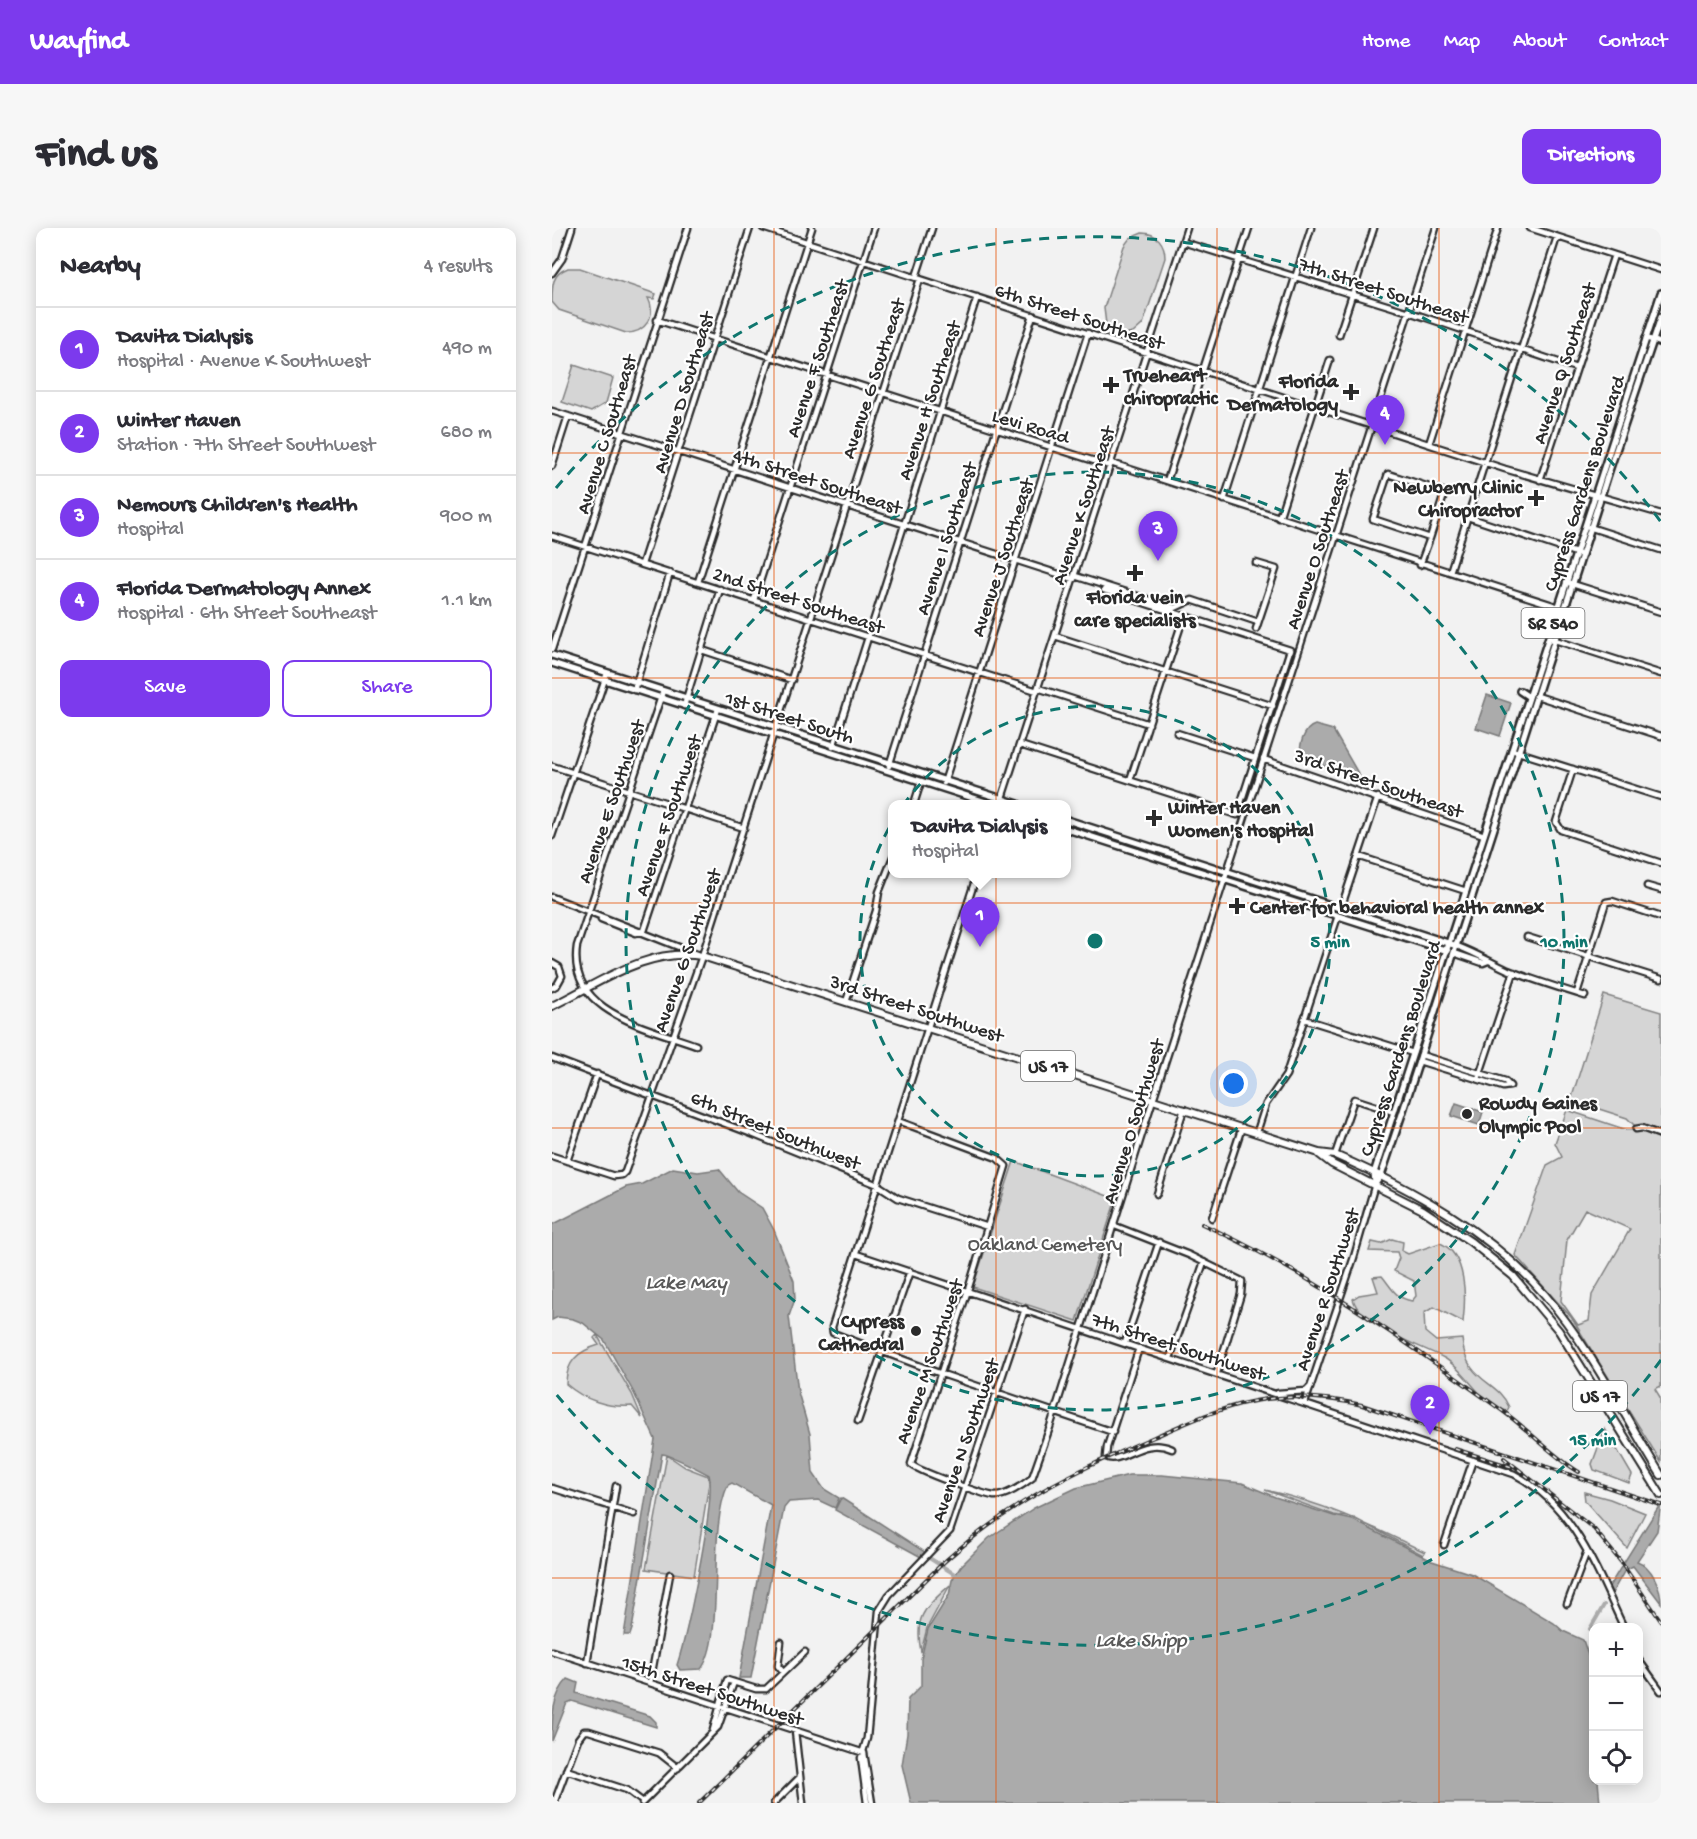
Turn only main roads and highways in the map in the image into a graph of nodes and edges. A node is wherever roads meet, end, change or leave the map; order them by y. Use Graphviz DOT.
graph roads {
  1 [pos="1661,293"];
  2 [pos="1661,317"];
  3 [pos="1629,391"];
  4 [pos="1628,413"];
  5 [pos="1620,418"];
  6 [pos="1612,461"];
  7 [pos="1597,496"];
  8 [pos="1552,638"];
  9 [pos="552,655"];
  10 [pos="552,663"];
  11 [pos="1537,671"];
  12 [pos="1520,691"];
  13 [pos="1537,696"];
  14 [pos="1529,697"];
  15 [pos="1528,723"];
  16 [pos="1515,751"];
  17 [pos="979,800"];
  18 [pos="995,800"];
  19 [pos="1071,821"];
  20 [pos="1071,830"];
  21 [pos="1484,835"];
  22 [pos="1475,863"];
  23 [pos="1482,867"];
  24 [pos="1275,887"];
  25 [pos="1252,889"];
  26 [pos="1474,891"];
  27 [pos="1449,944"];
  28 [pos="1457,946"];
  29 [pos="1447,951"];
  30 [pos="1454,953"];
  31 [pos="552,1006"];
  32 [pos="1319,1153"];
  33 [pos="1374,1173"];
  34 [pos="1381,1176"];
  35 [pos="1375,1184"];
  36 [pos="1661,1475"];
  37 [pos="1660,1493"];
  1 -- 3 [label="main road, Cypress Gardens Boulevard / SR 540"];
  2 -- 4 [label="main road, Cypress Gardens Boulevard / SR 540"];
  3 -- 4 [label="main road"];
  3 -- 5 [label="main road, Cypress Gardens Boulevard / SR 540"];
  4 -- 6 [label="main road, Cypress Gardens Boulevard / SR 540"];
  5 -- 6 [label="main road"];
  5 -- 7 [label="main road, Cypress Gardens Boulevard / SR 540"];
  6 -- 7 [label="main road, Cypress Gardens Boulevard / SR 540"];
  7 -- 8 [label="main road, Cypress Gardens Boulevard / SR 540"];
  8 -- 11 [label="main road, Cypress Gardens Boulevard / SR 540"];
  8 -- 13 [label="main road, Cypress Gardens Boulevard / SR 540"];
  9 -- 18 [label="main road, 1st Street South"];
  10 -- 17 [label="main road, 1st Street South"];
  11 -- 13 [label="main road"];
  11 -- 14 [label="main road, Cypress Gardens Boulevard / SR 540"];
  12 -- 14 [label="main road"];
  13 -- 15 [label="main road, Cypress Gardens Boulevard / SR 540"];
  14 -- 15 [label="main road"];
  14 -- 16 [label="main road, Cypress Gardens Boulevard / SR 540"];
  15 -- 16 [label="main road, Cypress Gardens Boulevard / SR 540"];
  16 -- 21 [label="main road, Cypress Gardens Boulevard / SR 540"];
  16 -- 23 [label="main road, Cypress Gardens Boulevard / SR 540"];
  19 -- 24 [label="main road"];
  20 -- 25 [label="main road"];
  21 -- 22 [label="main road, Cypress Gardens Boulevard / SR 540"];
  21 -- 23 [label="main road"];
  22 -- 26 [label="main road"];
  22 -- 27 [label="main road, Cypress Gardens Boulevard / SR 540"];
  23 -- 26 [label="main road, Cypress Gardens Boulevard / SR 540"];
  24 -- 25 [label="main road"];
  24 -- 27 [label="main road"];
  25 -- 29 [label="main road"];
  26 -- 28 [label="main road, Cypress Gardens Boulevard / SR 540"];
  27 -- 28 [label="main road"];
  27 -- 29 [label="main road, Cypress Gardens Boulevard / SR 540"];
  28 -- 30 [label="main road, Cypress Gardens Boulevard / SR 540"];
  29 -- 30 [label="main road"];
  29 -- 33 [label="main road, Cypress Gardens Boulevard / SR 540"];
  30 -- 34 [label="main road, Cypress Gardens Boulevard / SR 540"];
  31 -- 32 [label="highway, 3rd Street Southwest / US 17"];
  32 -- 33 [label="highway, 3rd Street Southwest / US 17"];
  32 -- 35 [label="highway, 3rd Street Southwest / US 17"];
  33 -- 34 [label="highway, US 17"];
  33 -- 35 [label="main road, Cypress Gardens Boulevard / SR 540"];
  34 -- 35 [label="main road, Cypress Gardens Boulevard / SR 540"];
  34 -- 36 [label="highway, US 17"];
  35 -- 37 [label="highway, US 17"];
}
